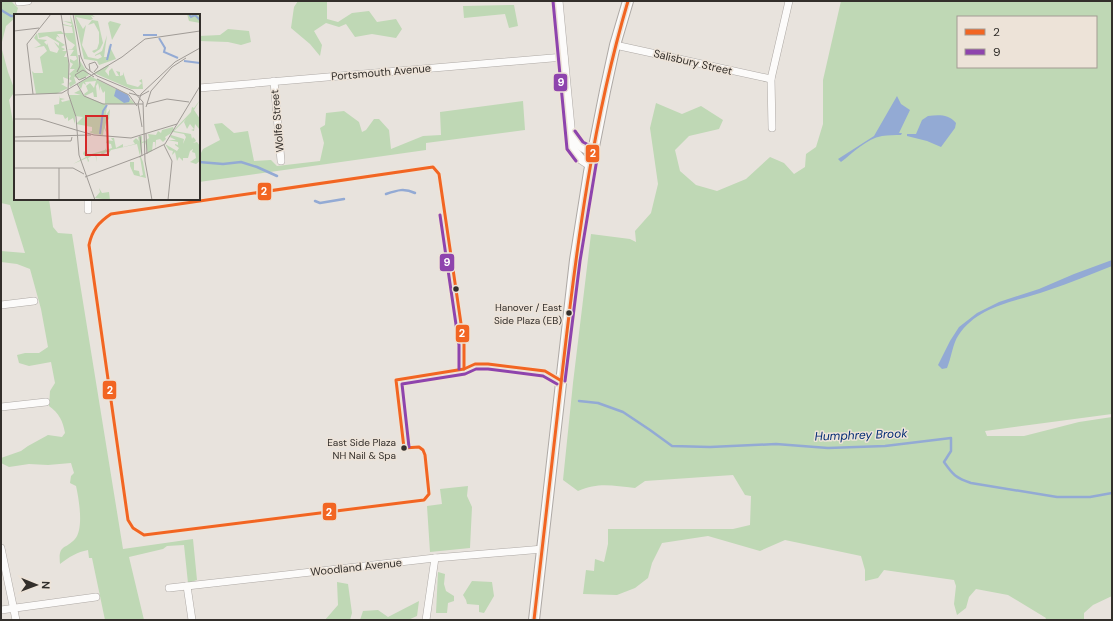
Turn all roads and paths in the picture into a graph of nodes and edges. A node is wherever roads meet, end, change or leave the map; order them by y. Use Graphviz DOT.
graph roads {
  1 [pos="28,1"];
  2 [pos="558,1"];
  3 [pos="628,1"];
  4 [pos="789,1"];
  5 [pos="19,2"];
  6 [pos="615,45"];
  7 [pos="564,57"];
  8 [pos="770,79"];
  9 [pos="274,82"];
  10 [pos="200,88"];
  11 [pos="772,128"];
  12 [pos="571,134"];
  13 [pos="593,153"];
  14 [pos="281,162"];
  15 [pos="590,165"];
  16 [pos="88,200"];
  17 [pos="88,210"];
  18 [pos="34,300"];
  19 [pos="1,305"];
  20 [pos="46,402"];
  21 [pos="1,407"];
  22 [pos="1,548"];
  23 [pos="542,549"];
  24 [pos="435,558"];
  25 [pos="187,586"];
  26 [pos="169,588"];
  27 [pos="96,597"];
  28 [pos="14,608"];
  29 [pos="1,610"];
  30 [pos="16,620"];
  31 [pos="192,620"];
  32 [pos="426,620"];
  33 [pos="534,620"];
  1 -- 5 [label="street"];
  2 -- 7 [label="street"];
  3 -- 6 [label="main road"];
  4 -- 8 [label="street"];
  6 -- 8 [label="street, Salisbury Street"];
  6 -- 13 [label="main road"];
  7 -- 9 [label="street, Portsmouth Avenue"];
  7 -- 12 [label="street"];
  8 -- 11 [label="street"];
  9 -- 10 [label="street, Portsmouth Avenue"];
  9 -- 14 [label="street, Wolfe Street"];
  12 -- 13 [label="street"];
  12 -- 15 [label="street"];
  13 -- 15 [label="main road"];
  15 -- 23 [label="main road"];
  16 -- 17 [label="street"];
  18 -- 19 [label="street"];
  20 -- 21 [label="street"];
  22 -- 28 [label="street"];
  23 -- 24 [label="street, Woodland Avenue"];
  23 -- 33 [label="main road"];
  24 -- 25 [label="street, Woodland Avenue"];
  24 -- 32 [label="street"];
  25 -- 26 [label="street, Woodland Avenue"];
  25 -- 31 [label="street"];
  27 -- 28 [label="street"];
  28 -- 29 [label="street"];
  28 -- 30 [label="street"];
}
